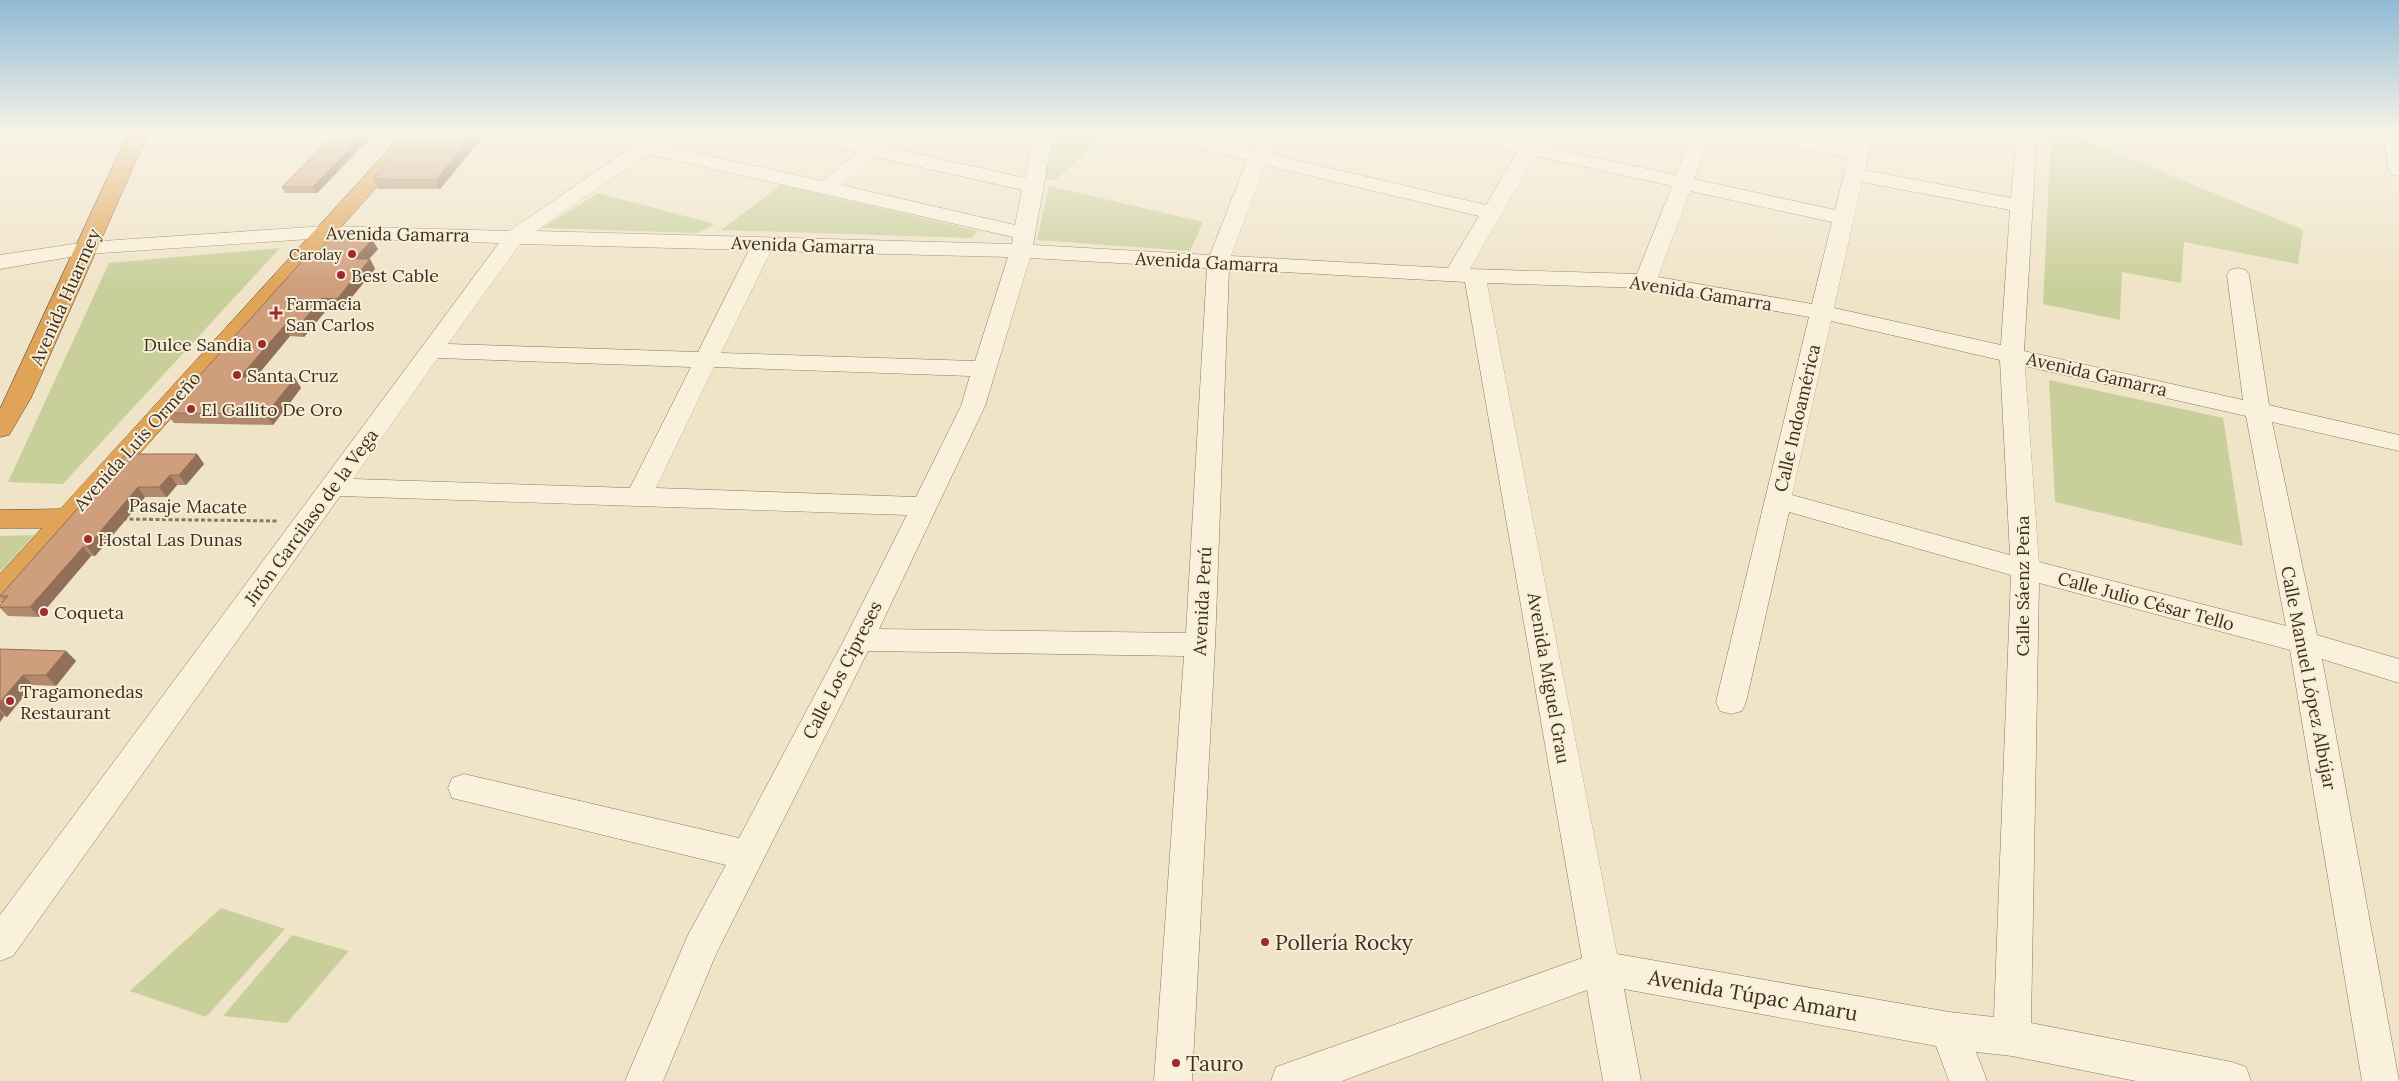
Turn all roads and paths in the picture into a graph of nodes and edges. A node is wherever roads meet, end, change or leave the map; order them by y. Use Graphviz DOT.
graph roads {
  1 [pos="115,184"];
  2 [pos="368,184"];
  3 [pos="590,184"];
  4 [pos="813,184"];
  5 [pos="830,184"];
  6 [pos="1026,184"];
  7 [pos="1247,184"];
  8 [pos="1370,184"];
  9 [pos="1508,184"];
  10 [pos="1683,184"];
  11 [pos="1685,184"];
  12 [pos="1851,184"];
  13 [pos="1953,184"];
  14 [pos="2023,184"];
  15 [pos="1033,186"];
  16 [pos="826,188"];
  17 [pos="2021,206"];
  18 [pos="1491,213"];
  19 [pos="1843,218"];
  20 [pos="325,232"];
  21 [pos="514,237"];
  22 [pos="1022,242"];
  23 [pos="763,244"];
  24 [pos="87,248"];
  25 [pos="0,262"];
  26 [pos="1218,263"];
  27 [pos="1465,275"];
  28 [pos="2238,275"];
  29 [pos="1645,281"];
  30 [pos="1821,312"];
  31 [pos="431,351"];
  32 [pos="2012,355"];
  33 [pos="706,360"];
  34 [pos="984,370"];
  35 [pos="2257,411"];
  36 [pos="0,429"];
  37 [pos="2399,443"];
  38 [pos="333,487"];
  39 [pos="639,496"];
  40 [pos="1778,500"];
  41 [pos="922,506"];
  42 [pos="67,518"];
  43 [pos="116,518"];
  44 [pos="0,520"];
  45 [pos="308,522"];
  46 [pos="2025,569"];
  47 [pos="0,592"];
  48 [pos="859,640"];
  49 [pos="2304,642"];
  50 [pos="1200,645"];
  51 [pos="2399,671"];
  52 [pos="1732,702"];
  53 [pos="464,788"];
  54 [pos="747,855"];
  55 [pos="0,944"];
  56 [pos="1601,968"];
  57 [pos="1949,1030"];
  58 [pos="2012,1038"];
  59 [pos="644,1081"];
  60 [pos="1173,1081"];
  61 [pos="1290,1081"];
  62 [pos="1622,1081"];
  63 [pos="1968,1081"];
  64 [pos="2232,1081"];
  65 [pos="2381,1081"];
  1 -- 24 [label="highway, Avenida Huarmey"];
  2 -- 20 [label="highway, Avenida Luis Ormeño"];
  3 -- 21 [label="street, Jirón Garcilaso de la Vega"];
  4 -- 16 [label="street"];
  5 -- 16 [label="street"];
  6 -- 15 [label="street"];
  7 -- 26 [label="street, Avenida Perú"];
  8 -- 18 [label="street"];
  9 -- 18 [label="street"];
  10 -- 29 [label="street"];
  11 -- 19 [label="street"];
  12 -- 19 [label="street, Calle Indoamérica"];
  13 -- 17 [label="street"];
  14 -- 17 [label="street, Calle Sáenz Peña"];
  15 -- 22 [label="street, Calle Los Cipreses"];
  16 -- 22 [label="street"];
  17 -- 32 [label="street, Calle Sáenz Peña"];
  18 -- 27 [label="street"];
  19 -- 30 [label="street, Calle Indoamérica"];
  20 -- 21 [label="street, Avenida Gamarra"];
  20 -- 24 [label="street, Avenida Gamarra"];
  20 -- 42 [label="highway, Avenida Luis Ormeño"];
  21 -- 23 [label="street, Avenida Gamarra"];
  21 -- 31 [label="street, Jirón Garcilaso de la Vega"];
  22 -- 23 [label="street, Avenida Gamarra"];
  22 -- 26 [label="street, Avenida Gamarra"];
  22 -- 34 [label="street, Calle Los Cipreses"];
  23 -- 33 [label="street"];
  24 -- 25 [label="street, Avenida Gamarra"];
  24 -- 36 [label="highway, Avenida Huarmey"];
  26 -- 27 [label="street, Avenida Gamarra"];
  26 -- 50 [label="street, Avenida Perú"];
  27 -- 29 [label="street, Avenida Gamarra"];
  27 -- 56 [label="street, Avenida Miguel Grau"];
  28 -- 35 [label="street, Calle Manuel López Albújar"];
  29 -- 30 [label="street, Avenida Gamarra"];
  30 -- 32 [label="street, Avenida Gamarra"];
  30 -- 40 [label="street, Calle Indoamérica"];
  31 -- 33 [label="street"];
  31 -- 38 [label="street, Jirón Garcilaso de la Vega"];
  32 -- 35 [label="street, Avenida Gamarra"];
  32 -- 46 [label="street, Calle Sáenz Peña"];
  33 -- 34 [label="street"];
  33 -- 39 [label="street"];
  34 -- 41 [label="street, Calle Los Cipreses"];
  35 -- 37 [label="street, Avenida Gamarra"];
  35 -- 49 [label="street, Calle Manuel López Albújar"];
  38 -- 39 [label="street"];
  38 -- 45 [label="street, Jirón Garcilaso de la Vega"];
  39 -- 41 [label="street"];
  40 -- 46 [label="street, Calle Julio César Tello"];
  40 -- 52 [label="street, Calle Indoamérica"];
  41 -- 48 [label="street, Calle Los Cipreses"];
  42 -- 44 [label="highway"];
  42 -- 47 [label="highway, Avenida Luis Ormeño"];
  43 -- 45 [label="path, Pasaje Macate"];
  45 -- 55 [label="street, Jirón Garcilaso de la Vega"];
  46 -- 49 [label="street, Calle Julio César Tello"];
  46 -- 58 [label="street, Calle Sáenz Peña"];
  48 -- 50 [label="street"];
  48 -- 54 [label="street, Calle Los Cipreses"];
  49 -- 51 [label="street, Calle Julio César Tello"];
  49 -- 65 [label="street, Calle Manuel López Albújar"];
  50 -- 60 [label="street, Avenida Perú"];
  53 -- 54 [label="street"];
  54 -- 59 [label="street, Calle Los Cipreses"];
  56 -- 57 [label="street, Avenida Túpac Amaru"];
  56 -- 61 [label="street"];
  56 -- 62 [label="street, Avenida Miguel Grau"];
  57 -- 58 [label="street, Avenida Túpac Amaru"];
  57 -- 63 [label="street"];
  58 -- 64 [label="street, Avenida Túpac Amaru"];
}
